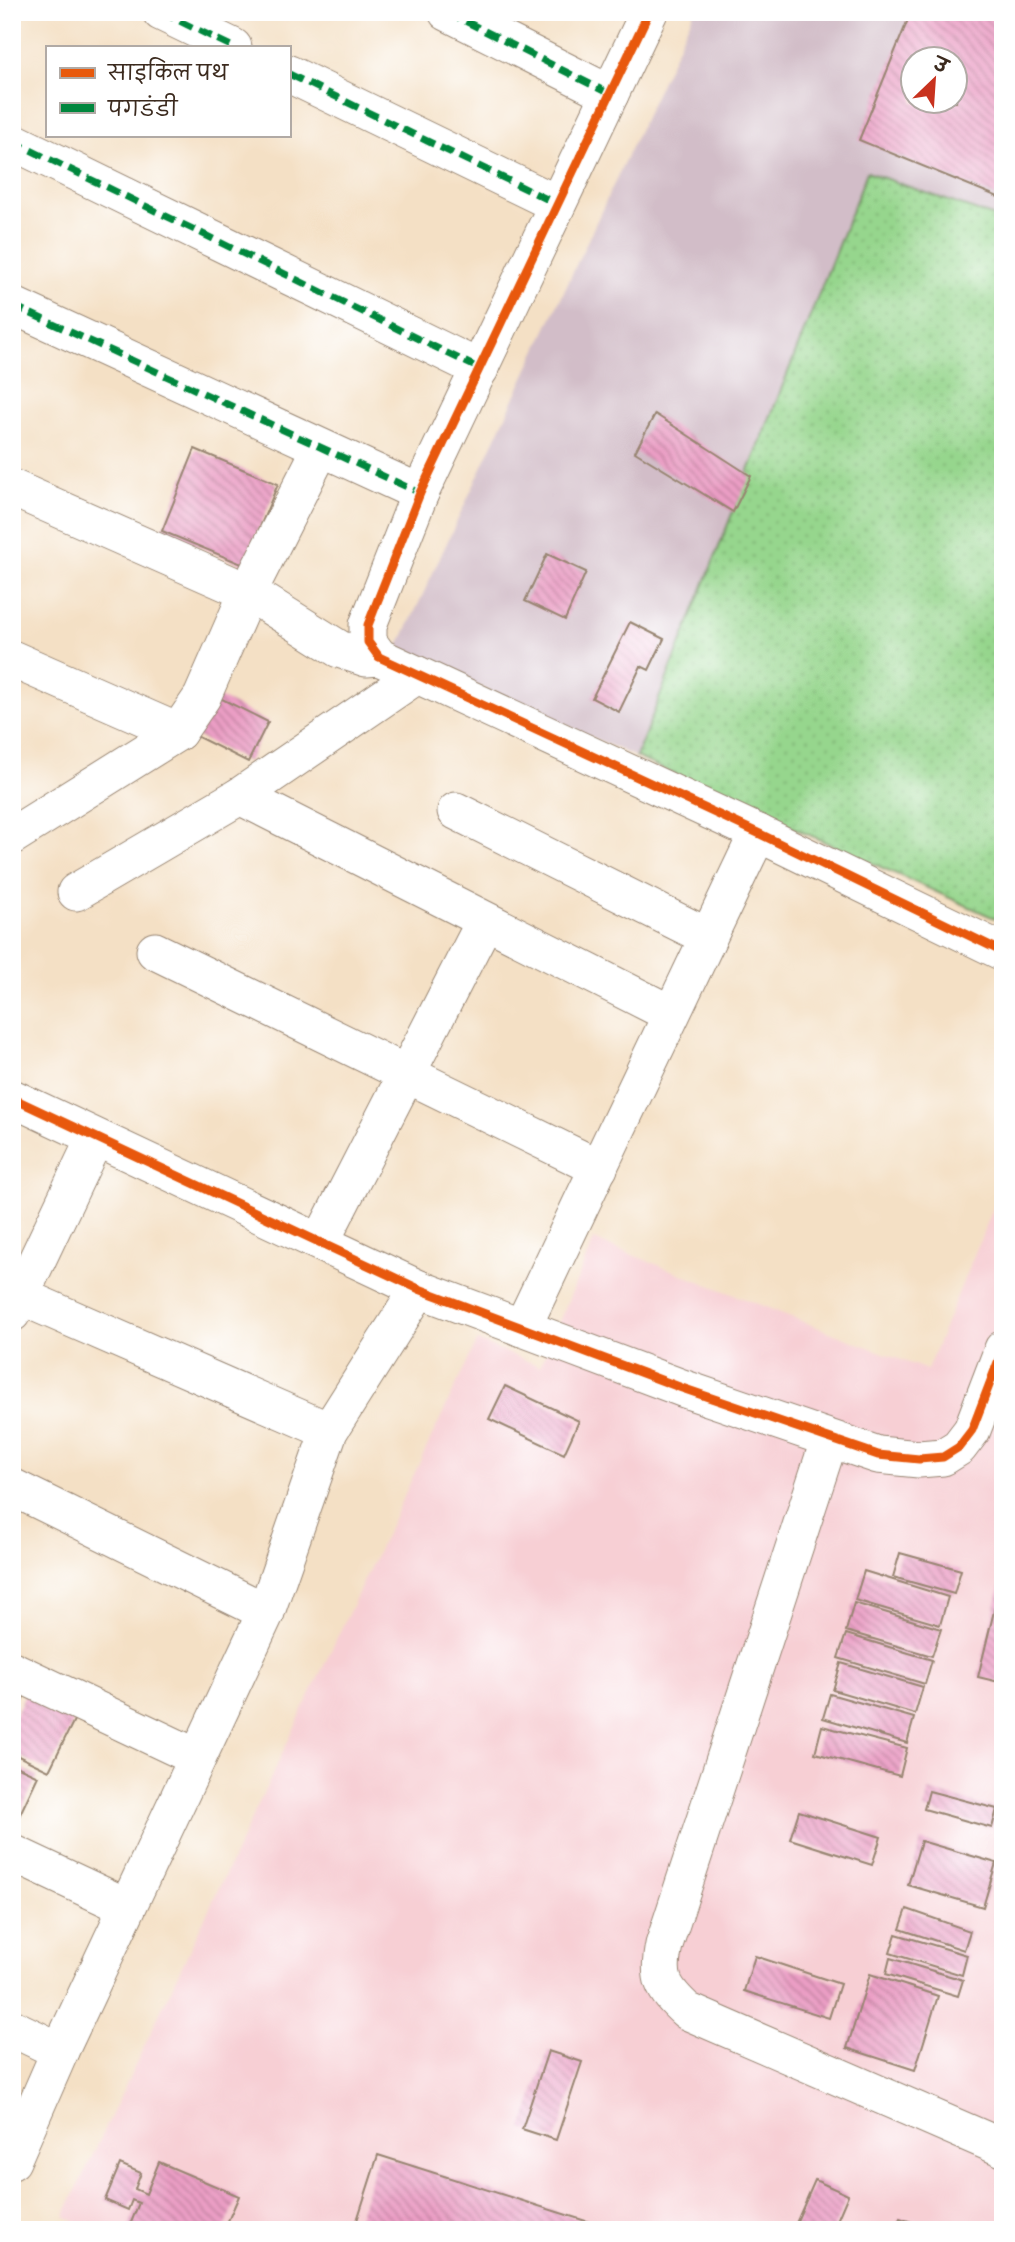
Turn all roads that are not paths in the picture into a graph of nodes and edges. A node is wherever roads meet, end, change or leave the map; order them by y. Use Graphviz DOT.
graph roads {
  1 [pos="161,12"];
  2 [pos="447,12"];
  3 [pos="649,12"];
  4 [pos="231,46"];
  5 [pos="290,74"];
  6 [pos="610,94"];
  7 [pos="12,141"];
  8 [pos="557,204"];
  9 [pos="12,305"];
  10 [pos="480,369"];
  11 [pos="321,448"];
  12 [pos="12,488"];
  13 [pos="420,494"];
  14 [pos="248,592"];
  15 [pos="379,657"];
  16 [pos="12,659"];
  17 [pos="417,675"];
  18 [pos="178,732"];
  19 [pos="240,796"];
  20 [pos="456,811"];
  21 [pos="758,833"];
  22 [pos="12,836"];
  23 [pos="76,892"];
  24 [pos="485,921"];
  25 [pos="708,937"];
  26 [pos="155,951"];
  27 [pos="1003,952"];
  28 [pos="671,1014"];
  29 [pos="407,1074"];
  30 [pos="12,1098"];
  31 [pos="95,1138"];
  32 [pos="599,1168"];
  33 [pos="321,1241"];
  34 [pos="419,1289"];
  35 [pos="16,1304"];
  36 [pos="522,1328"];
  37 [pos="1003,1349"];
  38 [pos="329,1431"];
  39 [pos="829,1441"];
  40 [pos="12,1487"];
  41 [pos="266,1612"];
  42 [pos="12,1670"];
  43 [pos="196,1757"];
  44 [pos="12,1853"];
  45 [pos="127,1907"];
  46 [pos="12,2028"];
  47 [pos="60,2051"];
  48 [pos="19,2125"];
  49 [pos="1003,2148"];
  50 [pos="12,2161"];
  1 -- 4 [label="street"];
  2 -- 6 [label="street"];
  3 -- 6 [label="street"];
  5 -- 8 [label="street"];
  6 -- 8 [label="street"];
  7 -- 10 [label="street"];
  8 -- 10 [label="street"];
  9 -- 11 [label="street"];
  10 -- 13 [label="street"];
  11 -- 13 [label="street"];
  11 -- 14 [label="street"];
  12 -- 14 [label="street"];
  13 -- 15 [label="street"];
  14 -- 15 [label="street"];
  14 -- 18 [label="street"];
  15 -- 17 [label="street"];
  16 -- 18 [label="street"];
  17 -- 19 [label="street"];
  17 -- 21 [label="street"];
  18 -- 22 [label="street"];
  19 -- 23 [label="street"];
  19 -- 24 [label="street"];
  20 -- 25 [label="street"];
  21 -- 25 [label="street"];
  21 -- 27 [label="street"];
  24 -- 28 [label="street"];
  24 -- 29 [label="street"];
  25 -- 28 [label="street"];
  26 -- 29 [label="street"];
  28 -- 32 [label="street"];
  29 -- 32 [label="street"];
  29 -- 33 [label="street"];
  30 -- 31 [label="street"];
  31 -- 33 [label="street"];
  31 -- 35 [label="street"];
  32 -- 36 [label="street"];
  33 -- 34 [label="street"];
  34 -- 36 [label="street"];
  34 -- 38 [label="street"];
  35 -- 38 [label="street"];
  36 -- 39 [label="street"];
  37 -- 39 [label="street"];
  38 -- 41 [label="street"];
  39 -- 49 [label="street"];
  40 -- 41 [label="street"];
  41 -- 43 [label="street"];
  42 -- 43 [label="street"];
  43 -- 45 [label="street"];
  44 -- 45 [label="street"];
  45 -- 47 [label="street"];
  46 -- 47 [label="street"];
  47 -- 48 [label="street"];
  48 -- 50 [label="street"];
}
